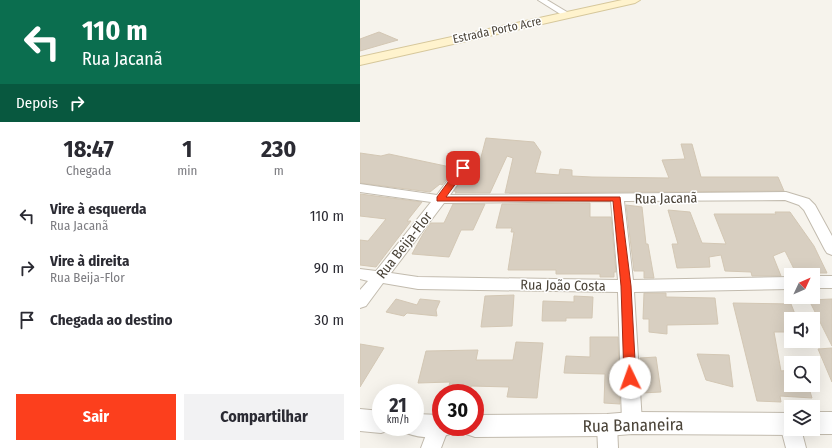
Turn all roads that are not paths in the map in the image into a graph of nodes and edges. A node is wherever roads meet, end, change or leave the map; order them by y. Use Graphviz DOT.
graph roads {
  1 [pos="542,0"];
  2 [pos="620,0"];
  3 [pos="635,0"];
  4 [pos="566,14"];
  5 [pos="360,56"];
  6 [pos="360,61"];
  7 [pos="463,168"];
  8 [pos="360,188"];
  9 [pos="440,199"];
  10 [pos="617,199"];
  11 [pos="832,250"];
  12 [pos="360,274"];
  13 [pos="378,277"];
  14 [pos="820,282"];
  15 [pos="832,282"];
  16 [pos="784,283"];
  17 [pos="626,286"];
  18 [pos="360,302"];
  19 [pos="360,420"];
  20 [pos="372,421"];
  21 [pos="632,423"];
  22 [pos="832,423"];
  23 [pos="820,424"];
  24 [pos="784,425"];
  25 [pos="484,427"];
  26 [pos="795,436"];
  27 [pos="608,437"];
  28 [pos="796,448"];
  1 -- 4 [label="street"];
  2 -- 4 [label="main road, Estrada Porto Acre"];
  3 -- 4 [label="main road, Estrada Porto Acre"];
  4 -- 5 [label="main road, Estrada Porto Acre"];
  4 -- 6 [label="main road, Estrada Porto Acre"];
  7 -- 9 [label="street, Rua Beija-Flor"];
  8 -- 9 [label="street, Rua Jacanã"];
  9 -- 10 [label="street, Rua Jacanã"];
  9 -- 13 [label="street, Rua Beija-Flor"];
  10 -- 11 [label="street, Rua Jacanã"];
  10 -- 17 [label="street"];
  12 -- 13 [label="street, Rua João Costa"];
  13 -- 17 [label="street, Rua João Costa"];
  13 -- 18 [label="street, Rua Beija-Flor"];
  14 -- 15 [label="street"];
  16 -- 17 [label="street, Rua João Costa"];
  17 -- 21 [label="street"];
  19 -- 20 [label="street"];
  21 -- 24 [label="street, Rua Bananeira"];
  21 -- 27 [label="street, Rua Bananeira"];
  22 -- 23 [label="street, Rua Bananeira"];
  25 -- 27 [label="street, Rua Bananeira"];
  26 -- 28 [label="street"];
}
